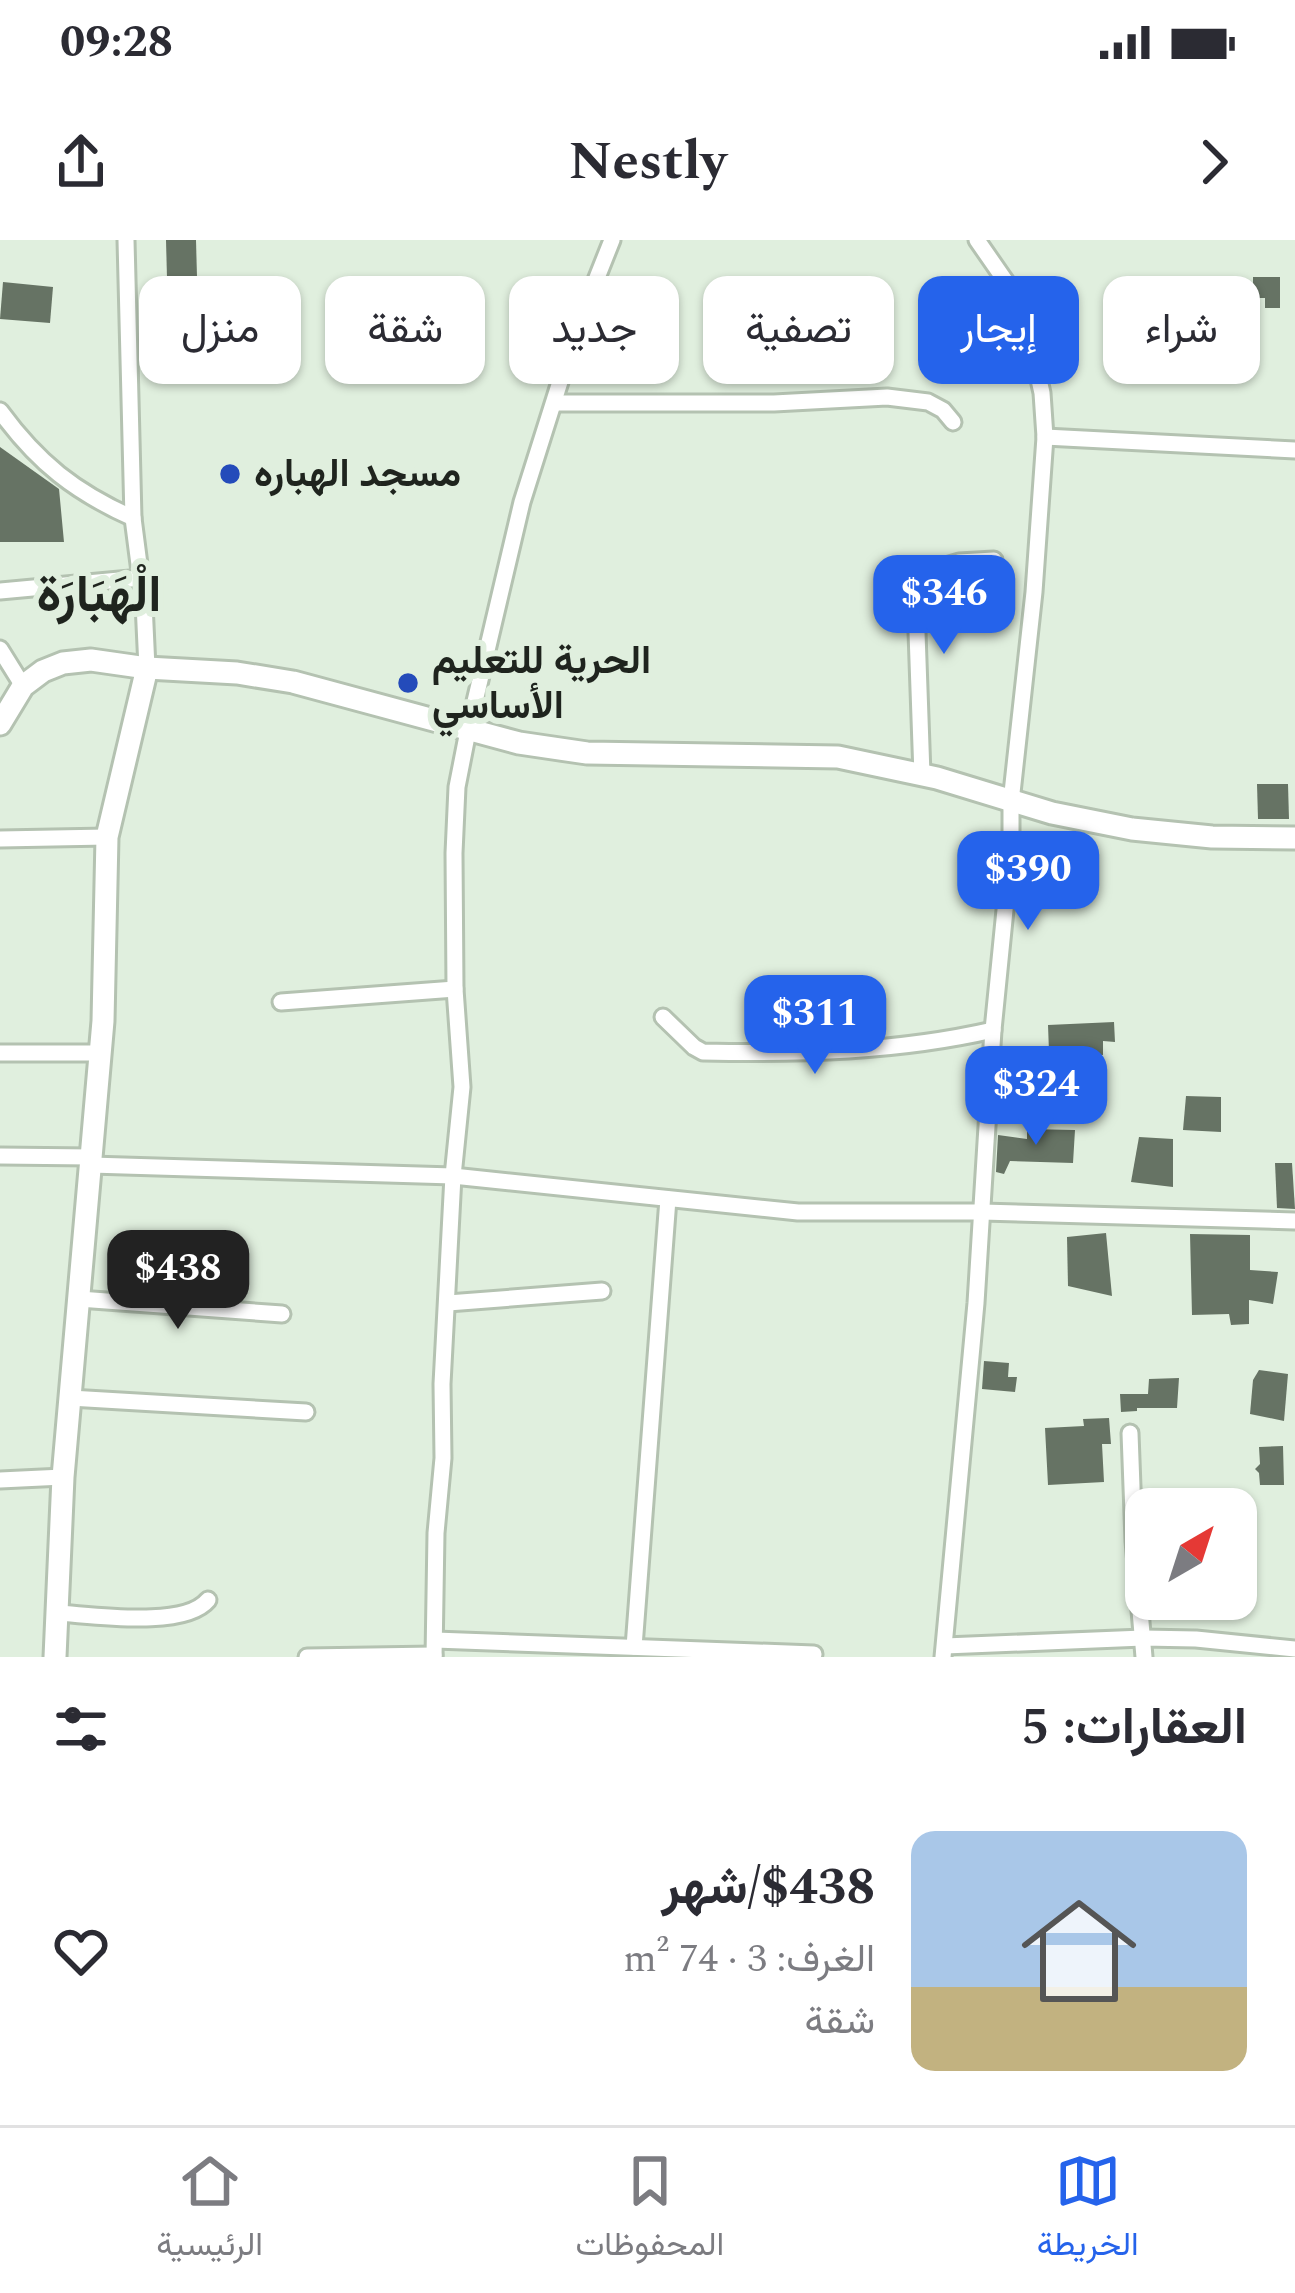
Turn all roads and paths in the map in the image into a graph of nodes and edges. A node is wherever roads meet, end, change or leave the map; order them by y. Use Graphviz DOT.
graph roads {
  1 [pos="126,240"];
  2 [pos="611,240"];
  3 [pos="977,240"];
  4 [pos="554,403"];
  5 [pos="3,420"];
  6 [pos="953,422"];
  7 [pos="1046,437"];
  8 [pos="1295,450"];
  9 [pos="133,518"];
  10 [pos="994,560"];
  11 [pos="140,578"];
  12 [pos="0,591"];
  13 [pos="0,650"];
  14 [pos="146,668"];
  15 [pos="22,686"];
  16 [pos="0,724"];
  17 [pos="468,731"];
  18 [pos="922,775"];
  19 [pos="1011,802"];
  20 [pos="106,837"];
  21 [pos="1295,838"];
  22 [pos="0,839"];
  23 [pos="455,989"];
  24 [pos="281,1002"];
  25 [pos="663,1017"];
  26 [pos="993,1030"];
  27 [pos="0,1053"];
  28 [pos="100,1053"];
  29 [pos="0,1156"];
  30 [pos="91,1161"];
  31 [pos="453,1176"];
  32 [pos="668,1199"];
  33 [pos="982,1212"];
  34 [pos="1295,1221"];
  35 [pos="602,1291"];
  36 [pos="79,1299"];
  37 [pos="448,1304"];
  38 [pos="282,1314"];
  39 [pos="70,1398"];
  40 [pos="306,1412"];
  41 [pos="1130,1433"];
  42 [pos="63,1477"];
  43 [pos="0,1480"];
  44 [pos="208,1600"];
  45 [pos="56,1613"];
  46 [pos="1143,1638"];
  47 [pos="634,1647"];
  48 [pos="1295,1649"];
  49 [pos="434,1651"];
  50 [pos="944,1651"];
  51 [pos="814,1654"];
  52 [pos="55,1657"];
  53 [pos="307,1657"];
  54 [pos="1144,1657"];
  1 -- 9 [label="street"];
  2 -- 4 [label="street"];
  3 -- 7 [label="street"];
  4 -- 6 [label="street"];
  4 -- 17 [label="street"];
  5 -- 9 [label="street"];
  7 -- 8 [label="street"];
  7 -- 19 [label="street"];
  9 -- 11 [label="street"];
  10 -- 18 [label="street"];
  11 -- 12 [label="street"];
  11 -- 14 [label="street"];
  13 -- 15 [label="street"];
  14 -- 15 [label="street"];
  14 -- 17 [label="street"];
  14 -- 20 [label="street"];
  15 -- 16 [label="street"];
  17 -- 18 [label="street"];
  17 -- 23 [label="street"];
  18 -- 19 [label="street"];
  19 -- 21 [label="street"];
  19 -- 26 [label="street"];
  20 -- 22 [label="street"];
  20 -- 28 [label="street"];
  23 -- 24 [label="street"];
  23 -- 31 [label="street"];
  25 -- 26 [label="street"];
  26 -- 33 [label="street"];
  27 -- 28 [label="street"];
  28 -- 30 [label="street"];
  29 -- 30 [label="street"];
  30 -- 31 [label="street"];
  30 -- 36 [label="street"];
  31 -- 32 [label="street"];
  31 -- 37 [label="street"];
  32 -- 33 [label="street"];
  32 -- 47 [label="street"];
  33 -- 34 [label="street"];
  33 -- 50 [label="street"];
  35 -- 37 [label="street"];
  36 -- 38 [label="street"];
  36 -- 39 [label="street"];
  37 -- 49 [label="street"];
  39 -- 40 [label="street"];
  39 -- 42 [label="street"];
  41 -- 46 [label="street"];
  42 -- 43 [label="street"];
  42 -- 45 [label="street"];
  44 -- 45 [label="street"];
  45 -- 52 [label="street"];
  46 -- 48 [label="street"];
  46 -- 50 [label="street"];
  46 -- 54 [label="street"];
  47 -- 49 [label="street"];
  47 -- 51 [label="street"];
  49 -- 53 [label="street"];
}
